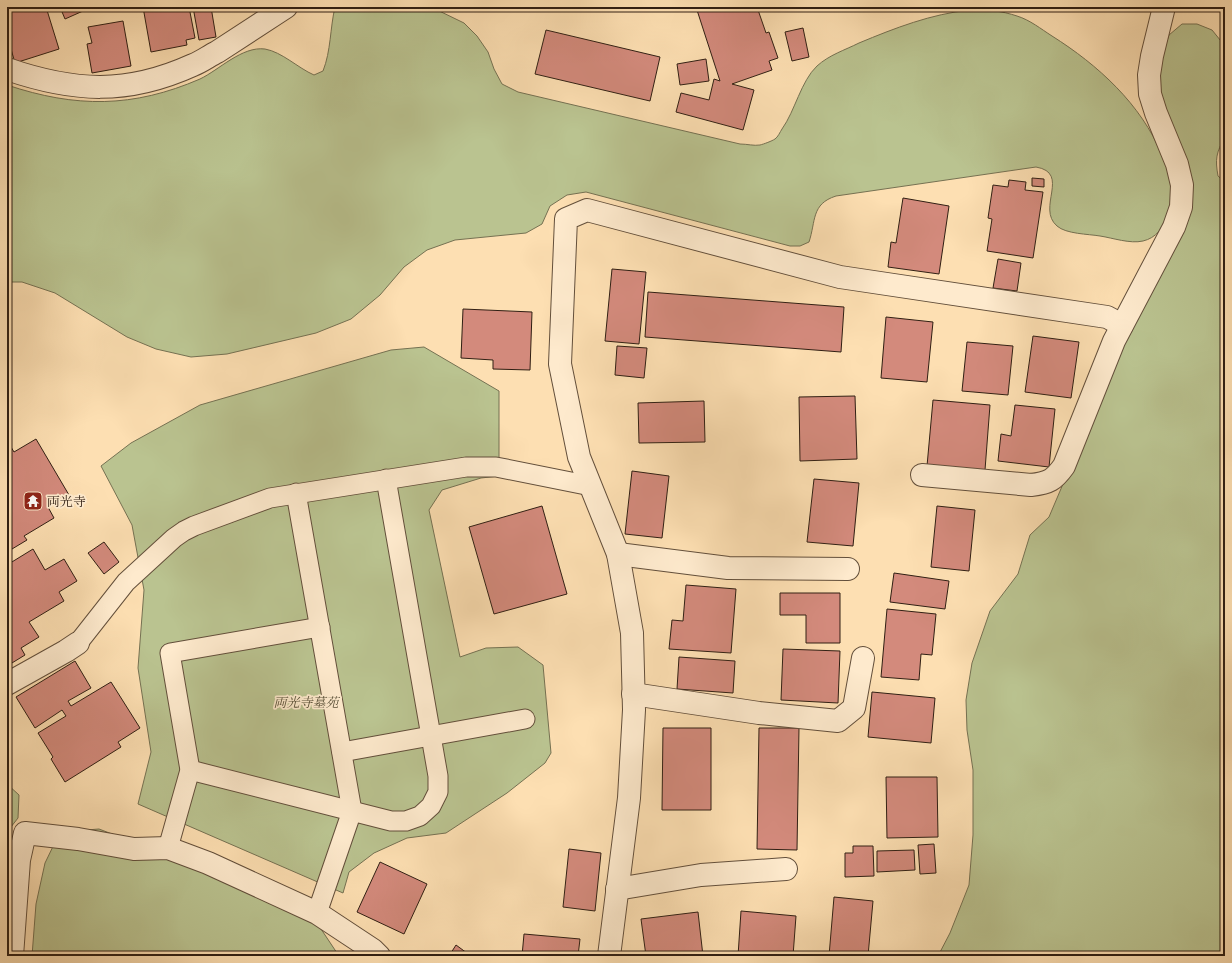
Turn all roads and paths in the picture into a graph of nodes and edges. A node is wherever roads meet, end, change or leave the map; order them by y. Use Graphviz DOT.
graph roads {
  1 [pos="286,7"];
  2 [pos="1164,7"];
  3 [pos="7,69"];
  4 [pos="1122,325"];
  5 [pos="922,475"];
  6 [pos="386,479"];
  7 [pos="591,486"];
  8 [pos="296,493"];
  9 [pos="618,554"];
  10 [pos="848,569"];
  11 [pos="320,627"];
  12 [pos="78,643"];
  13 [pos="863,658"];
  14 [pos="7,684"];
  15 [pos="633,694"];
  16 [pos="525,719"];
  17 [pos="431,736"];
  18 [pos="342,752"];
  19 [pos="190,770"];
  20 [pos="352,811"];
  21 [pos="168,848"];
  22 [pos="786,869"];
  23 [pos="617,889"];
  24 [pos="317,913"];
  25 [pos="12,956"];
  26 [pos="379,956"];
  27 [pos="609,956"];
  1 -- 3 [label="street"];
  2 -- 4 [label="street"];
  4 -- 5 [label="street"];
  4 -- 7 [label="street"];
  6 -- 7 [label="lane"];
  6 -- 8 [label="lane"];
  6 -- 17 [label="lane"];
  7 -- 9 [label="street"];
  8 -- 11 [label="lane"];
  8 -- 12 [label="lane"];
  9 -- 10 [label="street"];
  9 -- 15 [label="street"];
  11 -- 18 [label="lane"];
  11 -- 19 [label="lane"];
  12 -- 14 [label="street"];
  13 -- 15 [label="street"];
  15 -- 23 [label="street"];
  16 -- 17 [label="lane"];
  17 -- 18 [label="lane"];
  17 -- 20 [label="lane"];
  18 -- 20 [label="lane"];
  19 -- 20 [label="lane"];
  19 -- 21 [label="lane"];
  20 -- 24 [label="lane"];
  21 -- 24 [label="street"];
  21 -- 25 [label="street"];
  22 -- 23 [label="street"];
  23 -- 27 [label="street"];
  24 -- 26 [label="street"];
}
